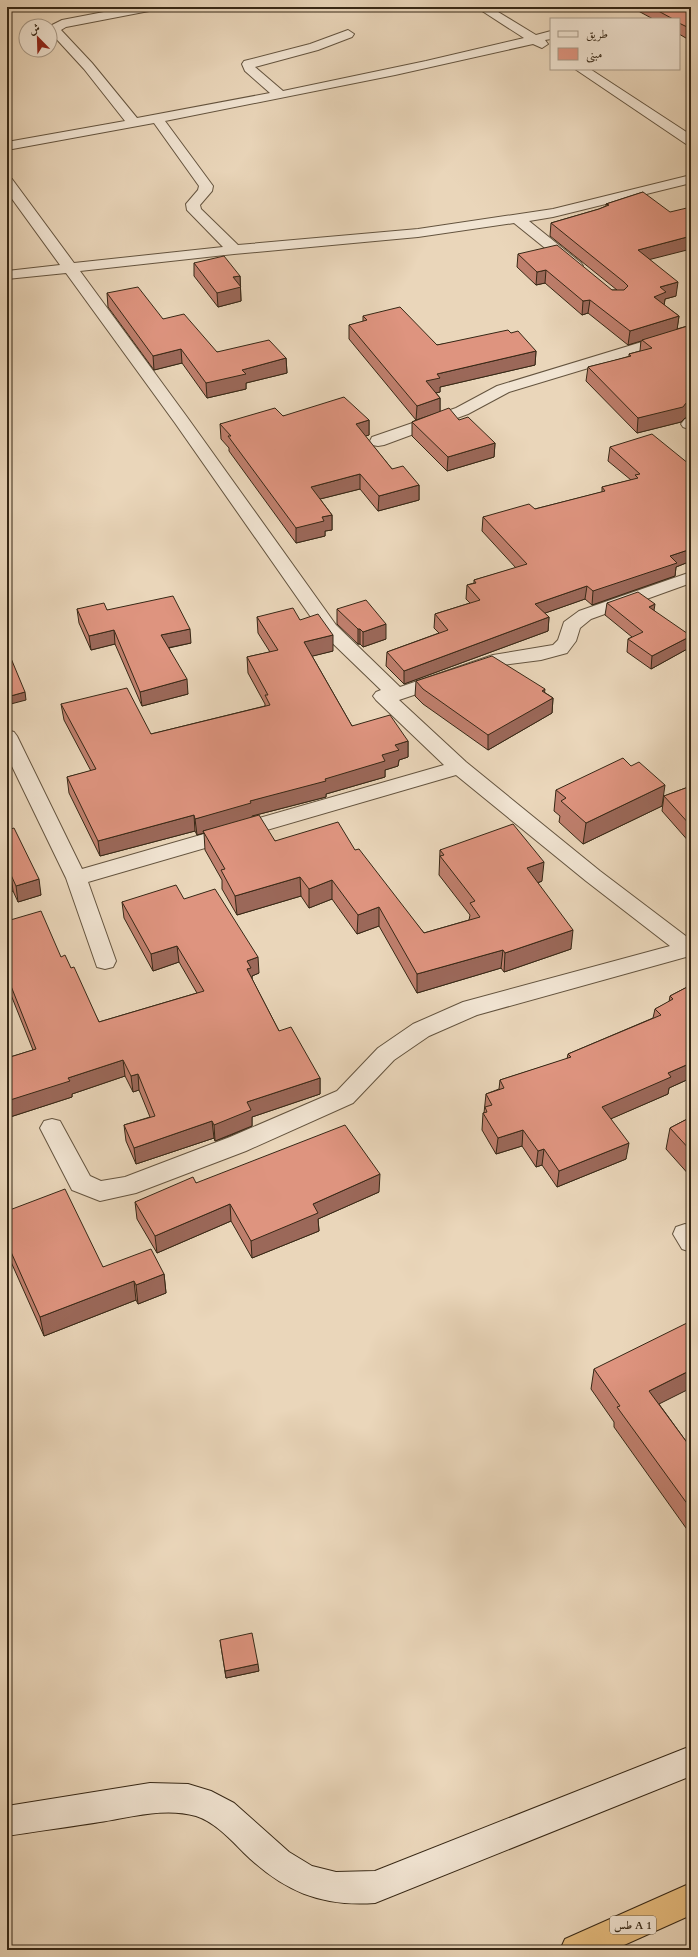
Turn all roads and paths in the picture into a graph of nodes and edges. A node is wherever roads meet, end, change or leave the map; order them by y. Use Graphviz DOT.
graph roads {
  1 [pos="149,7"];
  2 [pos="482,7"];
  3 [pos="348,34"];
  4 [pos="550,35"];
  5 [pos="534,39"];
  6 [pos="550,49"];
  7 [pos="583,70"];
  8 [pos="280,95"];
  9 [pos="158,120"];
  10 [pos="135,124"];
  11 [pos="691,141"];
  12 [pos="7,146"];
  13 [pos="691,179"];
  14 [pos="7,182"];
  15 [pos="518,219"];
  16 [pos="234,250"];
  17 [pos="68,267"];
  18 [pos="586,274"];
  19 [pos="7,275"];
  20 [pos="688,336"];
  21 [pos="378,441"];
  22 [pos="691,577"];
  23 [pos="397,695"];
  24 [pos="7,736"];
  25 [pos="459,767"];
  26 [pos="76,878"];
  27 [pos="689,950"];
  28 [pos="105,961"];
  29 [pos="52,1128"];
  30 [pos="691,1762"];
  31 [pos="7,1821"];
  32 [pos="691,1900"];
  33 [pos="576,1950"];
  1 -- 10 [label="street"];
  2 -- 5 [label="street"];
  3 -- 8 [label="street"];
  4 -- 5 [label="street"];
  5 -- 6 [label="street"];
  5 -- 8 [label="street"];
  7 -- 11 [label="street"];
  8 -- 9 [label="street"];
  9 -- 10 [label="street"];
  9 -- 16 [label="street"];
  10 -- 12 [label="street"];
  13 -- 15 [label="street"];
  14 -- 17 [label="street"];
  15 -- 16 [label="street"];
  15 -- 18 [label="street"];
  16 -- 17 [label="street"];
  17 -- 19 [label="street"];
  17 -- 23 [label="street"];
  20 -- 21 [label="street"];
  22 -- 23 [label="street"];
  23 -- 25 [label="street"];
  24 -- 26 [label="street"];
  25 -- 26 [label="street"];
  25 -- 27 [label="street"];
  26 -- 28 [label="street"];
  27 -- 29 [label="street"];
  30 -- 31 [label="street"];
  32 -- 33 [label="highway, طس A 1"];
}
